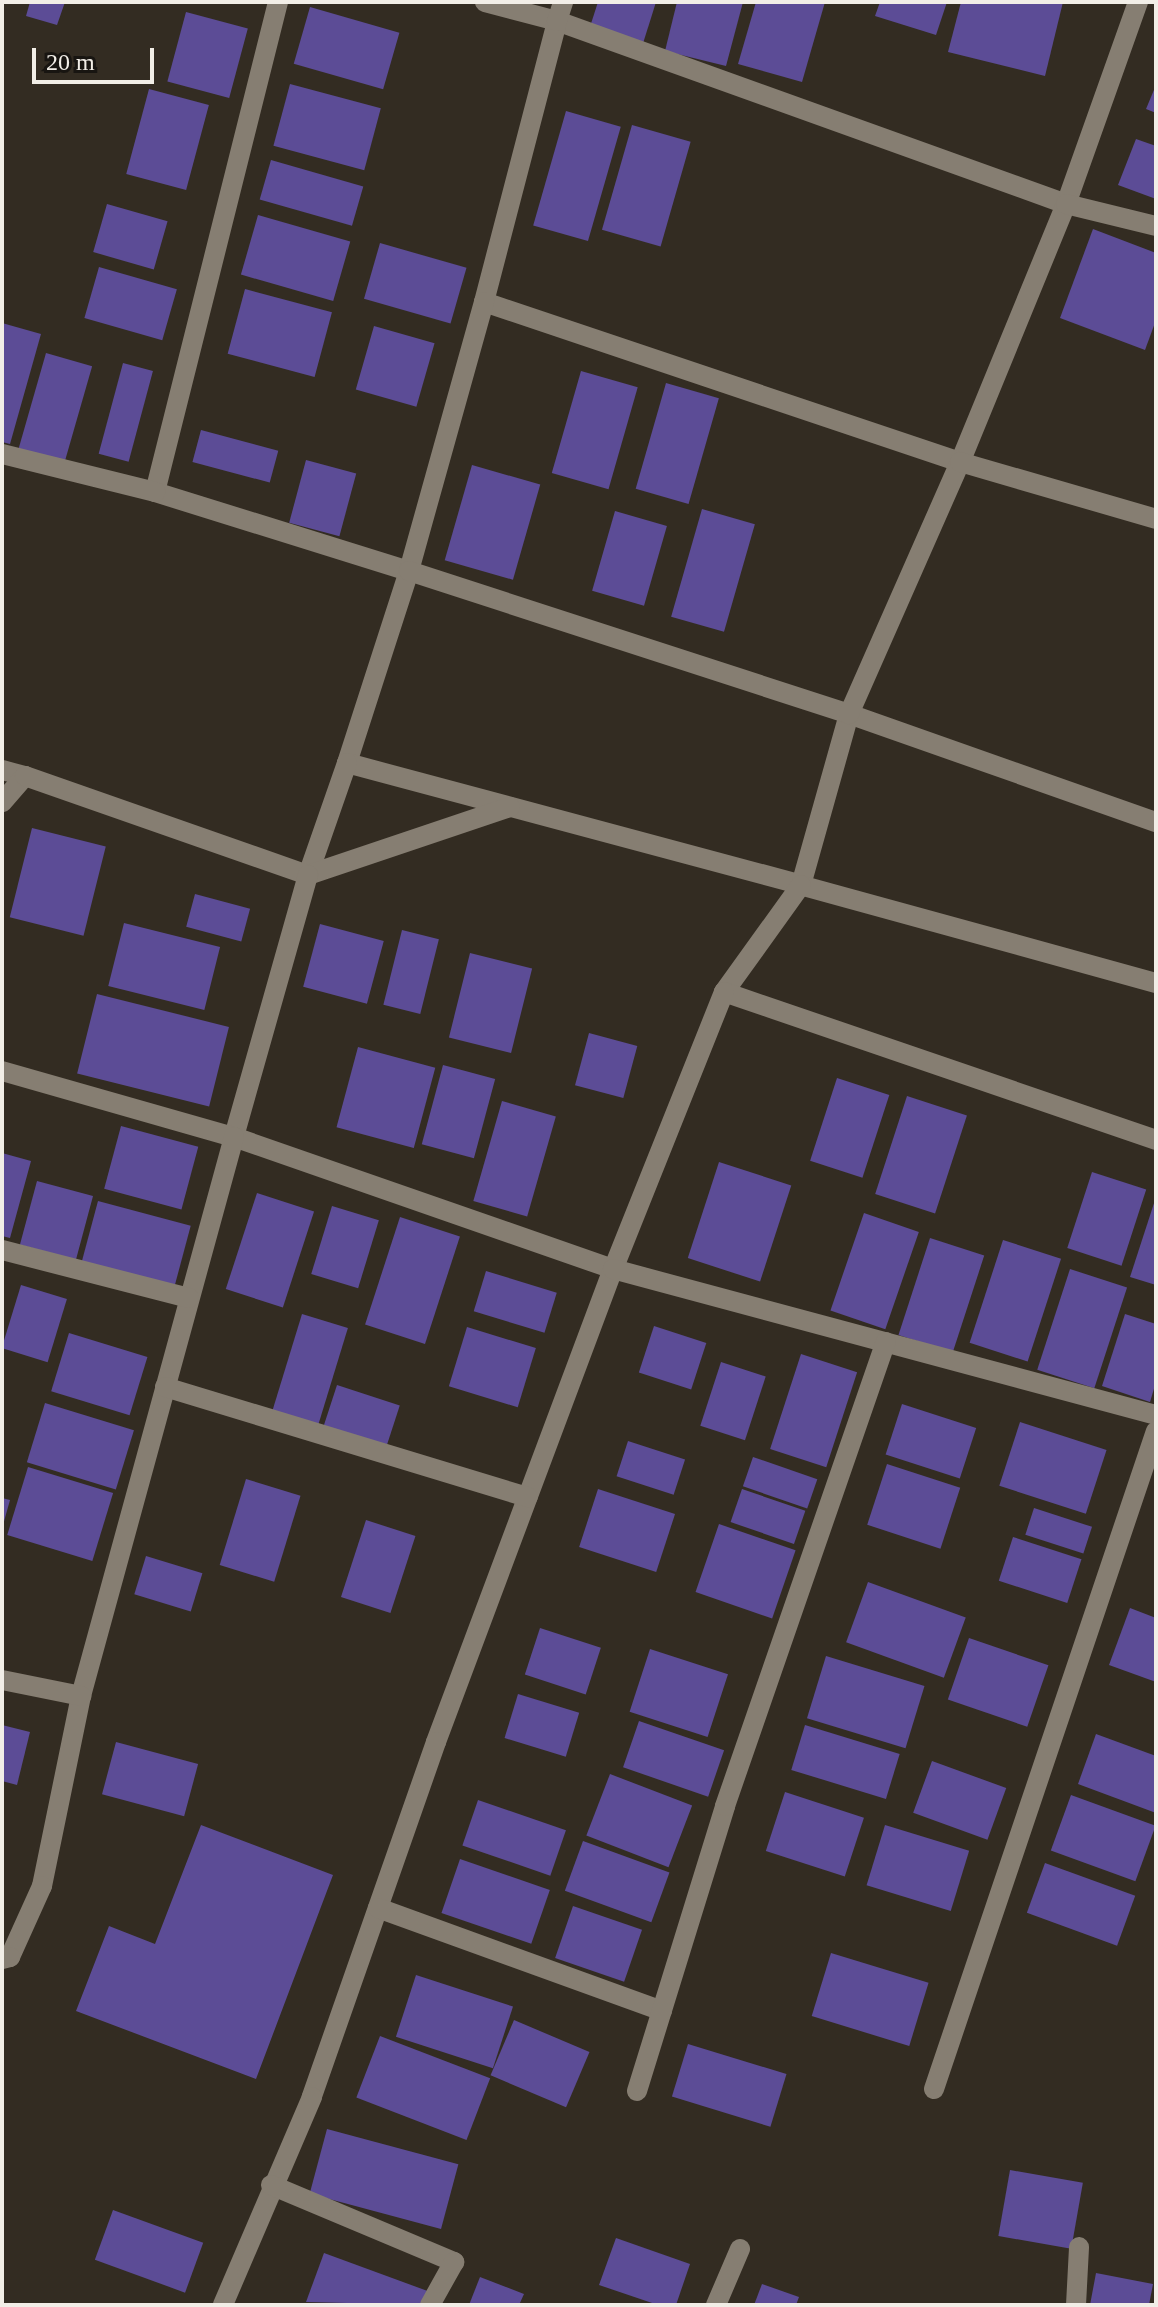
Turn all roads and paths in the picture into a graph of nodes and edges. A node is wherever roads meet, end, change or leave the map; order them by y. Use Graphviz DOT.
graph roads {
  1 [pos="278,2"];
  2 [pos="485,2"];
  3 [pos="1138,2"];
  4 [pos="560,12"];
  5 [pos="1066,204"];
  6 [pos="1156,226"];
  7 [pos="484,302"];
  8 [pos="2,454"];
  9 [pos="960,462"];
  10 [pos="155,492"];
  11 [pos="1156,519"];
  12 [pos="409,571"];
  13 [pos="849,714"];
  14 [pos="347,763"];
  15 [pos="2,770"];
  16 [pos="25,776"];
  17 [pos="2,802"];
  18 [pos="510,807"];
  19 [pos="1156,822"];
  20 [pos="308,875"];
  21 [pos="801,885"];
  22 [pos="1156,983"];
  23 [pos="724,992"];
  24 [pos="2,1071"];
  25 [pos="234,1137"];
  26 [pos="1156,1140"];
  27 [pos="2,1250"];
  28 [pos="613,1269"];
  29 [pos="189,1298"];
  30 [pos="886,1342"];
  31 [pos="165,1387"];
  32 [pos="1156,1415"];
  33 [pos="1156,1431"];
  34 [pos="528,1497"];
  35 [pos="2,1680"];
  36 [pos="81,1696"];
  37 [pos="378,1908"];
  38 [pos="2,1959"];
  39 [pos="662,2011"];
  40 [pos="934,2089"];
  41 [pos="637,2091"];
  42 [pos="271,2185"];
  43 [pos="1079,2247"];
  44 [pos="740,2249"];
  45 [pos="223,2305"];
  46 [pos="430,2305"];
  47 [pos="716,2305"];
  48 [pos="1076,2305"];
  1 -- 10 [label="street"];
  2 -- 4 [label="street"];
  3 -- 5 [label="street"];
  4 -- 5 [label="street"];
  4 -- 7 [label="street"];
  5 -- 6 [label="street"];
  5 -- 9 [label="street"];
  7 -- 9 [label="street"];
  7 -- 12 [label="street"];
  8 -- 10 [label="street"];
  9 -- 11 [label="street"];
  9 -- 13 [label="street"];
  10 -- 12 [label="street"];
  12 -- 13 [label="street"];
  12 -- 14 [label="street"];
  13 -- 19 [label="street"];
  13 -- 21 [label="street"];
  14 -- 18 [label="street"];
  14 -- 20 [label="street"];
  15 -- 16 [label="street"];
  16 -- 17 [label="street"];
  16 -- 20 [label="street"];
  18 -- 20 [label="street"];
  18 -- 21 [label="street"];
  20 -- 25 [label="street"];
  21 -- 22 [label="street"];
  21 -- 23 [label="street"];
  23 -- 26 [label="street"];
  23 -- 28 [label="street"];
  24 -- 25 [label="street"];
  25 -- 28 [label="street"];
  25 -- 29 [label="street"];
  27 -- 29 [label="street"];
  28 -- 30 [label="street"];
  28 -- 34 [label="street"];
  29 -- 31 [label="street"];
  30 -- 32 [label="street"];
  30 -- 39 [label="street"];
  31 -- 34 [label="street"];
  31 -- 36 [label="street"];
  33 -- 40 [label="street"];
  34 -- 37 [label="street"];
  35 -- 36 [label="street"];
  36 -- 38 [label="street"];
  37 -- 39 [label="street"];
  37 -- 42 [label="street"];
  39 -- 41 [label="street"];
  42 -- 45 [label="street"];
  42 -- 46 [label="street"];
  43 -- 48 [label="street"];
  44 -- 47 [label="street"];
}
